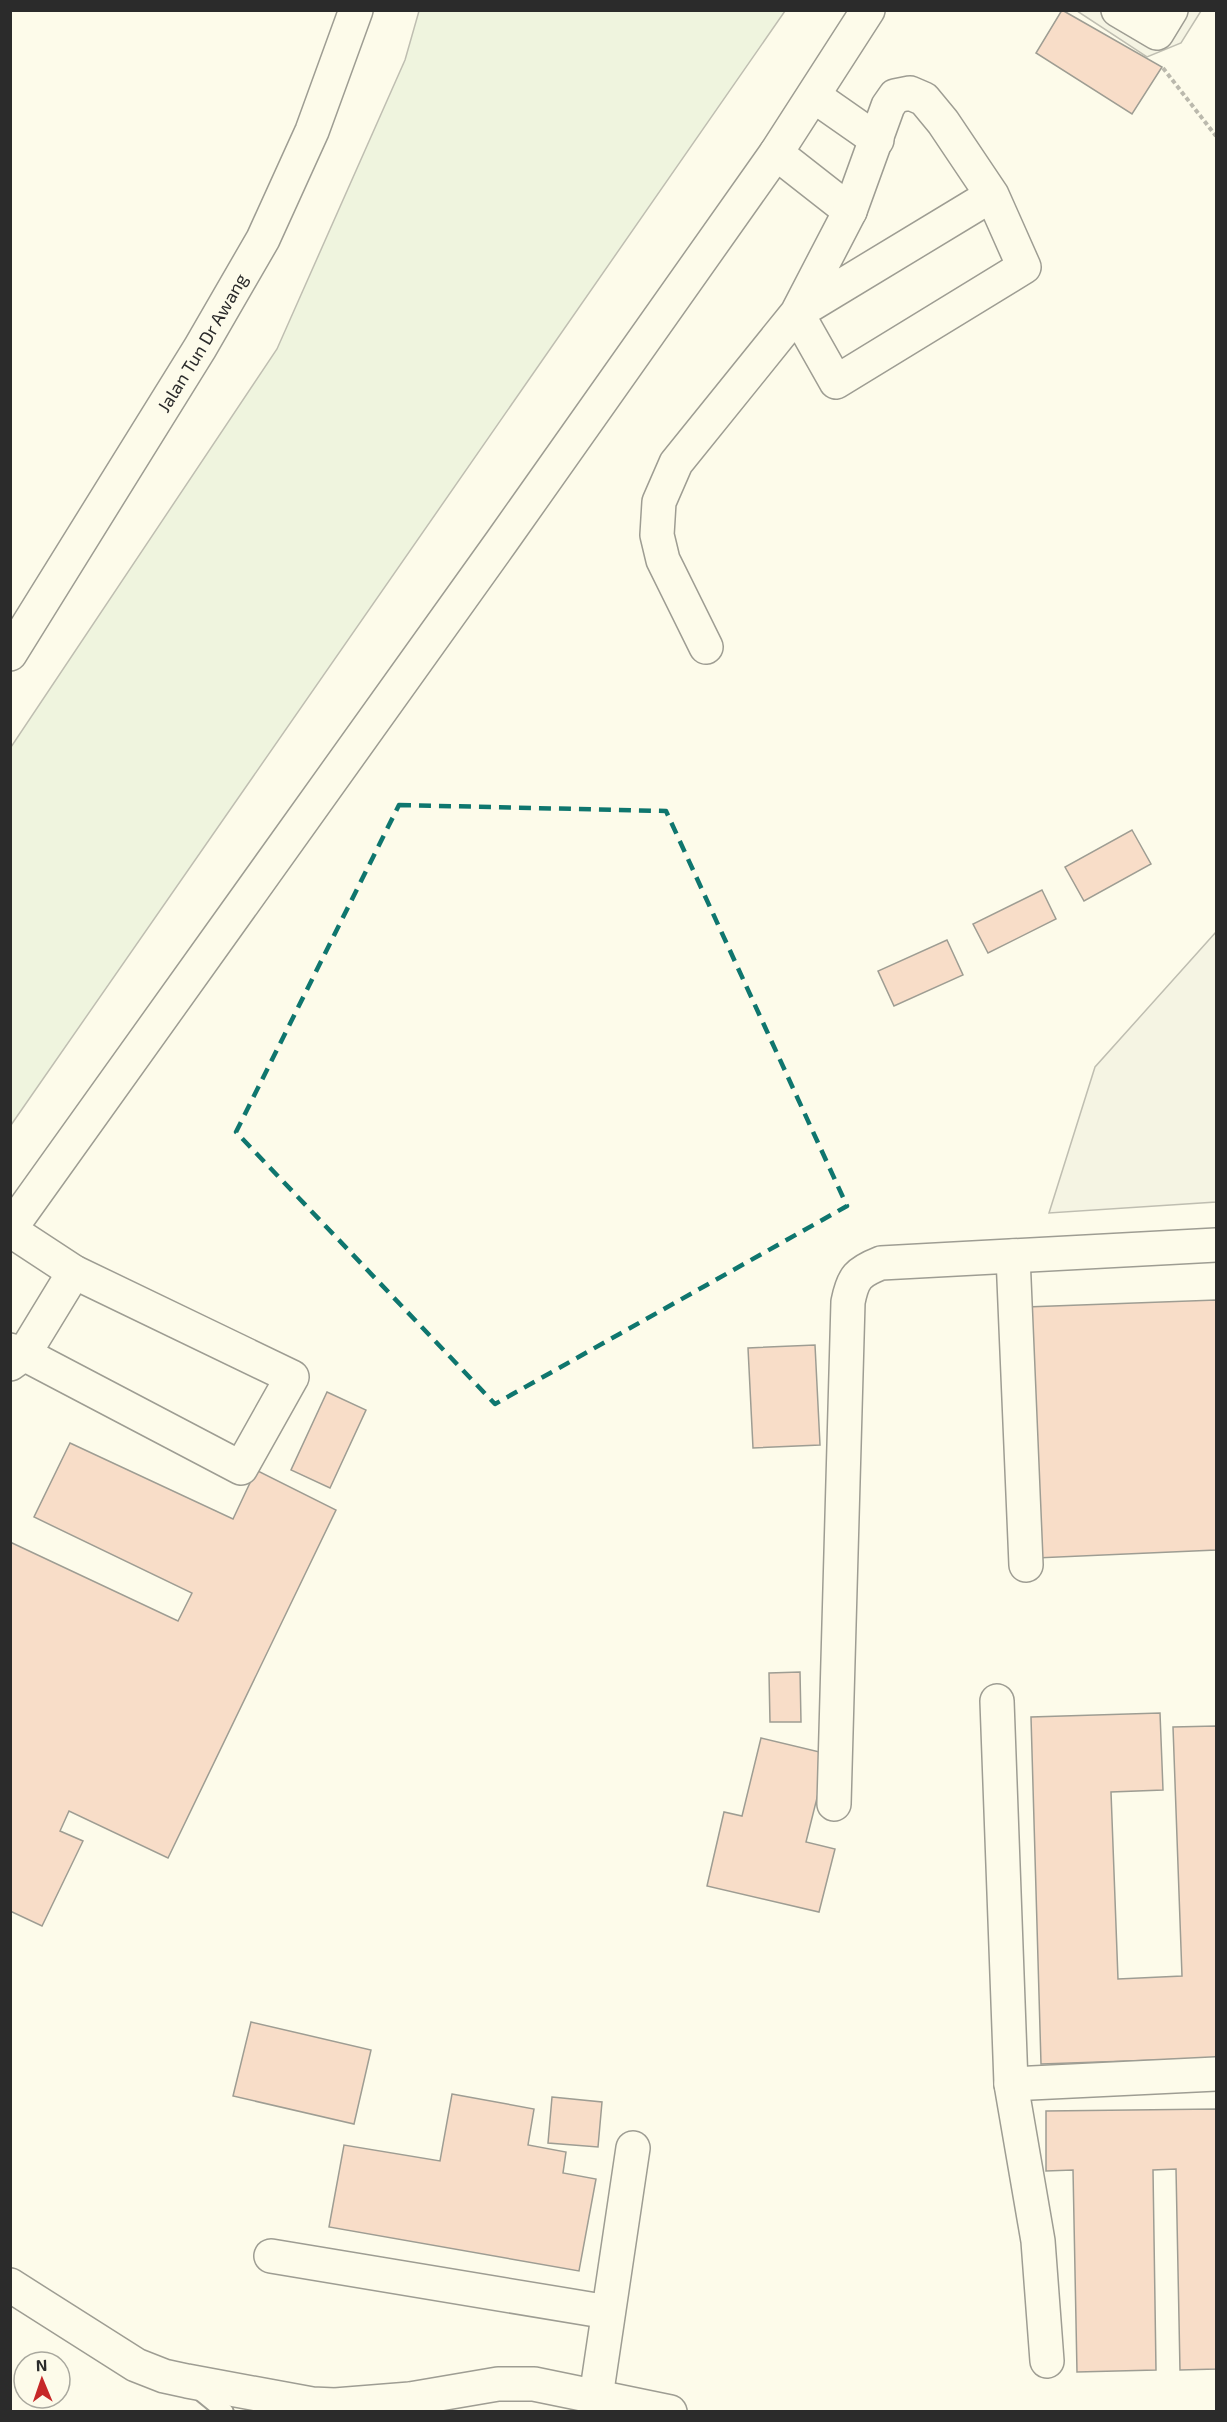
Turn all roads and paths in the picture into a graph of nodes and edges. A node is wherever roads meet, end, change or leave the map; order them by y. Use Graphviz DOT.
graph roads {
  1 [pos="356,10"];
  2 [pos="868,10"];
  3 [pos="1118,10"];
  4 [pos="1171,10"];
  5 [pos="1162,67"];
  6 [pos="814,96"];
  7 [pos="1216,136"];
  8 [pos="878,140"];
  9 [pos="776,153"];
  10 [pos="993,195"];
  11 [pos="850,211"];
  12 [pos="797,313"];
  13 [pos="706,647"];
  14 [pos="10,654"];
  15 [pos="10,1229"];
  16 [pos="1216,1245"];
  17 [pos="1013,1256"];
  18 [pos="74,1272"];
  19 [pos="15,1356"];
  20 [pos="1026,1565"];
  21 [pos="997,1701"];
  22 [pos="834,1804"];
  23 [pos="1216,2074"];
  24 [pos="1011,2084"];
  25 [pos="633,2148"];
  26 [pos="272,2256"];
  27 [pos="10,2285"];
  28 [pos="608,2312"];
  29 [pos="1047,2361"];
  30 [pos="187,2382"];
  31 [pos="596,2397"];
  32 [pos="429,2403"];
  33 [pos="336,2408"];
  34 [pos="225,2412"];
  35 [pos="670,2412"];
  1 -- 14 [label="street, Jalan Tun Dr Awang"];
  2 -- 6 [label="street"];
  3 -- 4 [label="street"];
  5 -- 7 [label="path"];
  6 -- 8 [label="street"];
  6 -- 9 [label="street"];
  8 -- 10 [label="street"];
  8 -- 11 [label="street"];
  9 -- 11 [label="street"];
  9 -- 15 [label="street"];
  10 -- 12 [label="street"];
  10 -- 12 [label="street"];
  11 -- 12 [label="street"];
  12 -- 13 [label="street"];
  15 -- 18 [label="street"];
  16 -- 17 [label="street"];
  17 -- 20 [label="street"];
  17 -- 22 [label="street"];
  18 -- 19 [label="street"];
  18 -- 19 [label="street"];
  21 -- 24 [label="street"];
  23 -- 24 [label="street"];
  24 -- 29 [label="street"];
  25 -- 28 [label="street"];
  26 -- 28 [label="street"];
  27 -- 30 [label="street"];
  28 -- 31 [label="street"];
  30 -- 33 [label="street"];
  30 -- 34 [label="lane"];
  31 -- 32 [label="street"];
  31 -- 35 [label="street"];
  32 -- 33 [label="street"];
}
